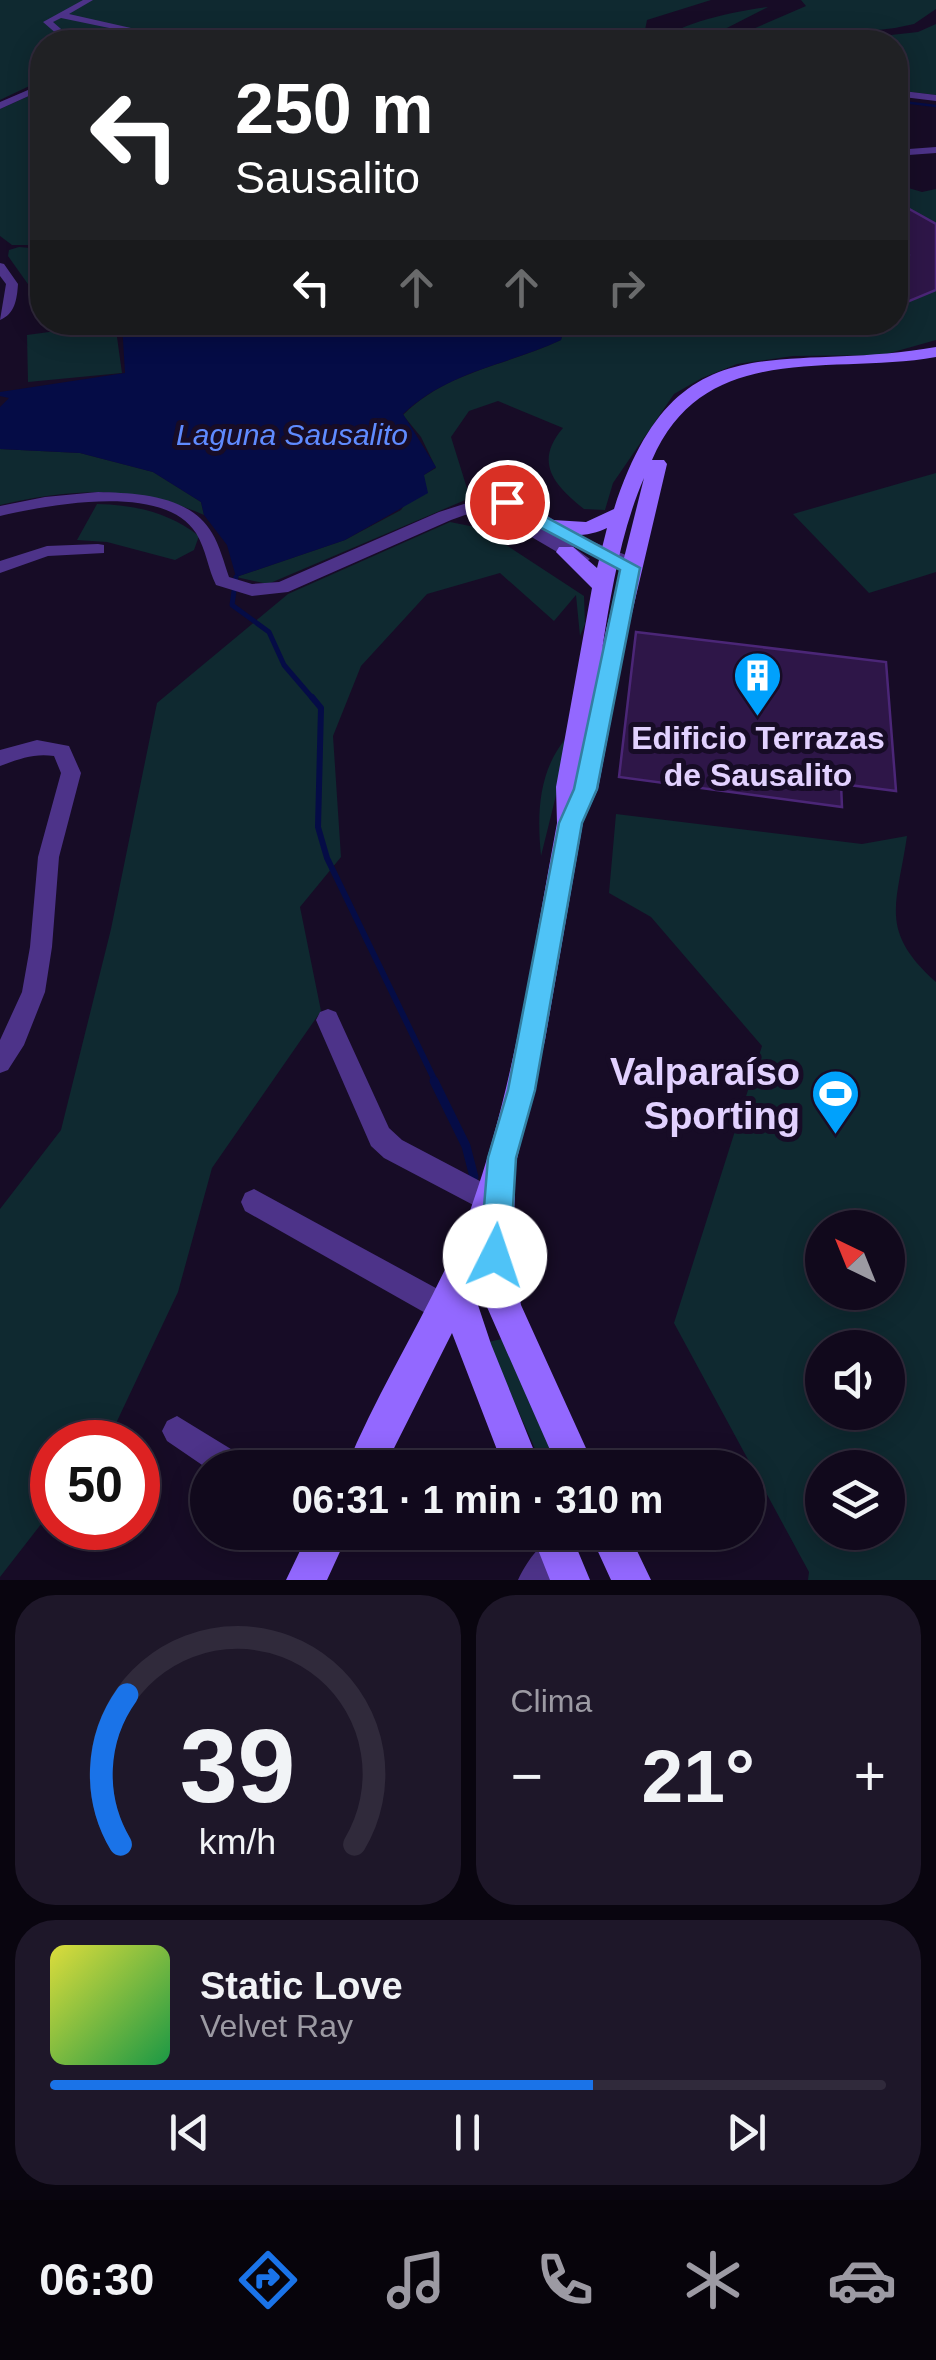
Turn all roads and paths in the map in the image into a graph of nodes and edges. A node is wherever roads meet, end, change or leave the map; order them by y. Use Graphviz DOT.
graph roads {
  1 [pos="89,0"];
  2 [pos="60,15"];
  3 [pos="54,30"];
  4 [pos="131,30"];
  5 [pos="30,92"];
  6 [pos="908,95"];
  7 [pos="936,98"];
  8 [pos="0,106"];
  9 [pos="936,150"];
  10 [pos="908,152"];
  11 [pos="0,266"];
  12 [pos="0,316"];
  13 [pos="936,352"];
  14 [pos="660,430"];
  15 [pos="478,506"];
  16 [pos="0,511"];
  17 [pos="624,512"];
  18 [pos="554,526"];
  19 [pos="98,550"];
  20 [pos="566,552"];
  21 [pos="0,568"];
  22 [pos="613,569"];
  23 [pos="0,581"];
  24 [pos="0,758"];
  25 [pos="328,1020"];
  26 [pos="0,1062"];
  27 [pos="500,1168"];
  28 [pos="488,1199"];
  29 [pos="254,1202"];
  30 [pos="451,1299"];
  31 [pos="504,1307"];
  32 [pos="177,1431"];
  33 [pos="206,1450"];
  34 [pos="373,1450"];
  35 [pos="516,1450"];
  36 [pos="569,1450"];
  37 [pos="321,1550"];
  38 [pos="617,1550"];
  39 [pos="306,1580"];
  40 [pos="631,1580"];
  1 -- 2 [label="street"];
  2 -- 3 [label="street"];
  2 -- 4 [label="street"];
  5 -- 8 [label="street"];
  6 -- 7 [label="street"];
  9 -- 10 [label="street"];
  11 -- 12 [label="street"];
  13 -- 14 [label="main road"];
  14 -- 17 [label="main road"];
  14 -- 22 [label="main road"];
  15 -- 16 [label="street"];
  15 -- 18 [label="street"];
  15 -- 20 [label="street"];
  17 -- 18 [label="main road"];
  17 -- 22 [label="main road"];
  18 -- 22 [label="street"];
  19 -- 21 [label="street"];
  20 -- 22 [label="main road"];
  21 -- 23 [label="street"];
  22 -- 27 [label="main road"];
  24 -- 26 [label="street"];
  25 -- 28 [label="street"];
  27 -- 28 [label="main road"];
  27 -- 31 [label="main road"];
  28 -- 30 [label="main road"];
  29 -- 30 [label="street"];
  30 -- 31 [label="main road"];
  30 -- 34 [label="main road"];
  30 -- 35 [label="main road"];
  31 -- 36 [label="main road"];
  32 -- 33 [label="street"];
  37 -- 39 [label="main road"];
  38 -- 40 [label="main road"];
}
